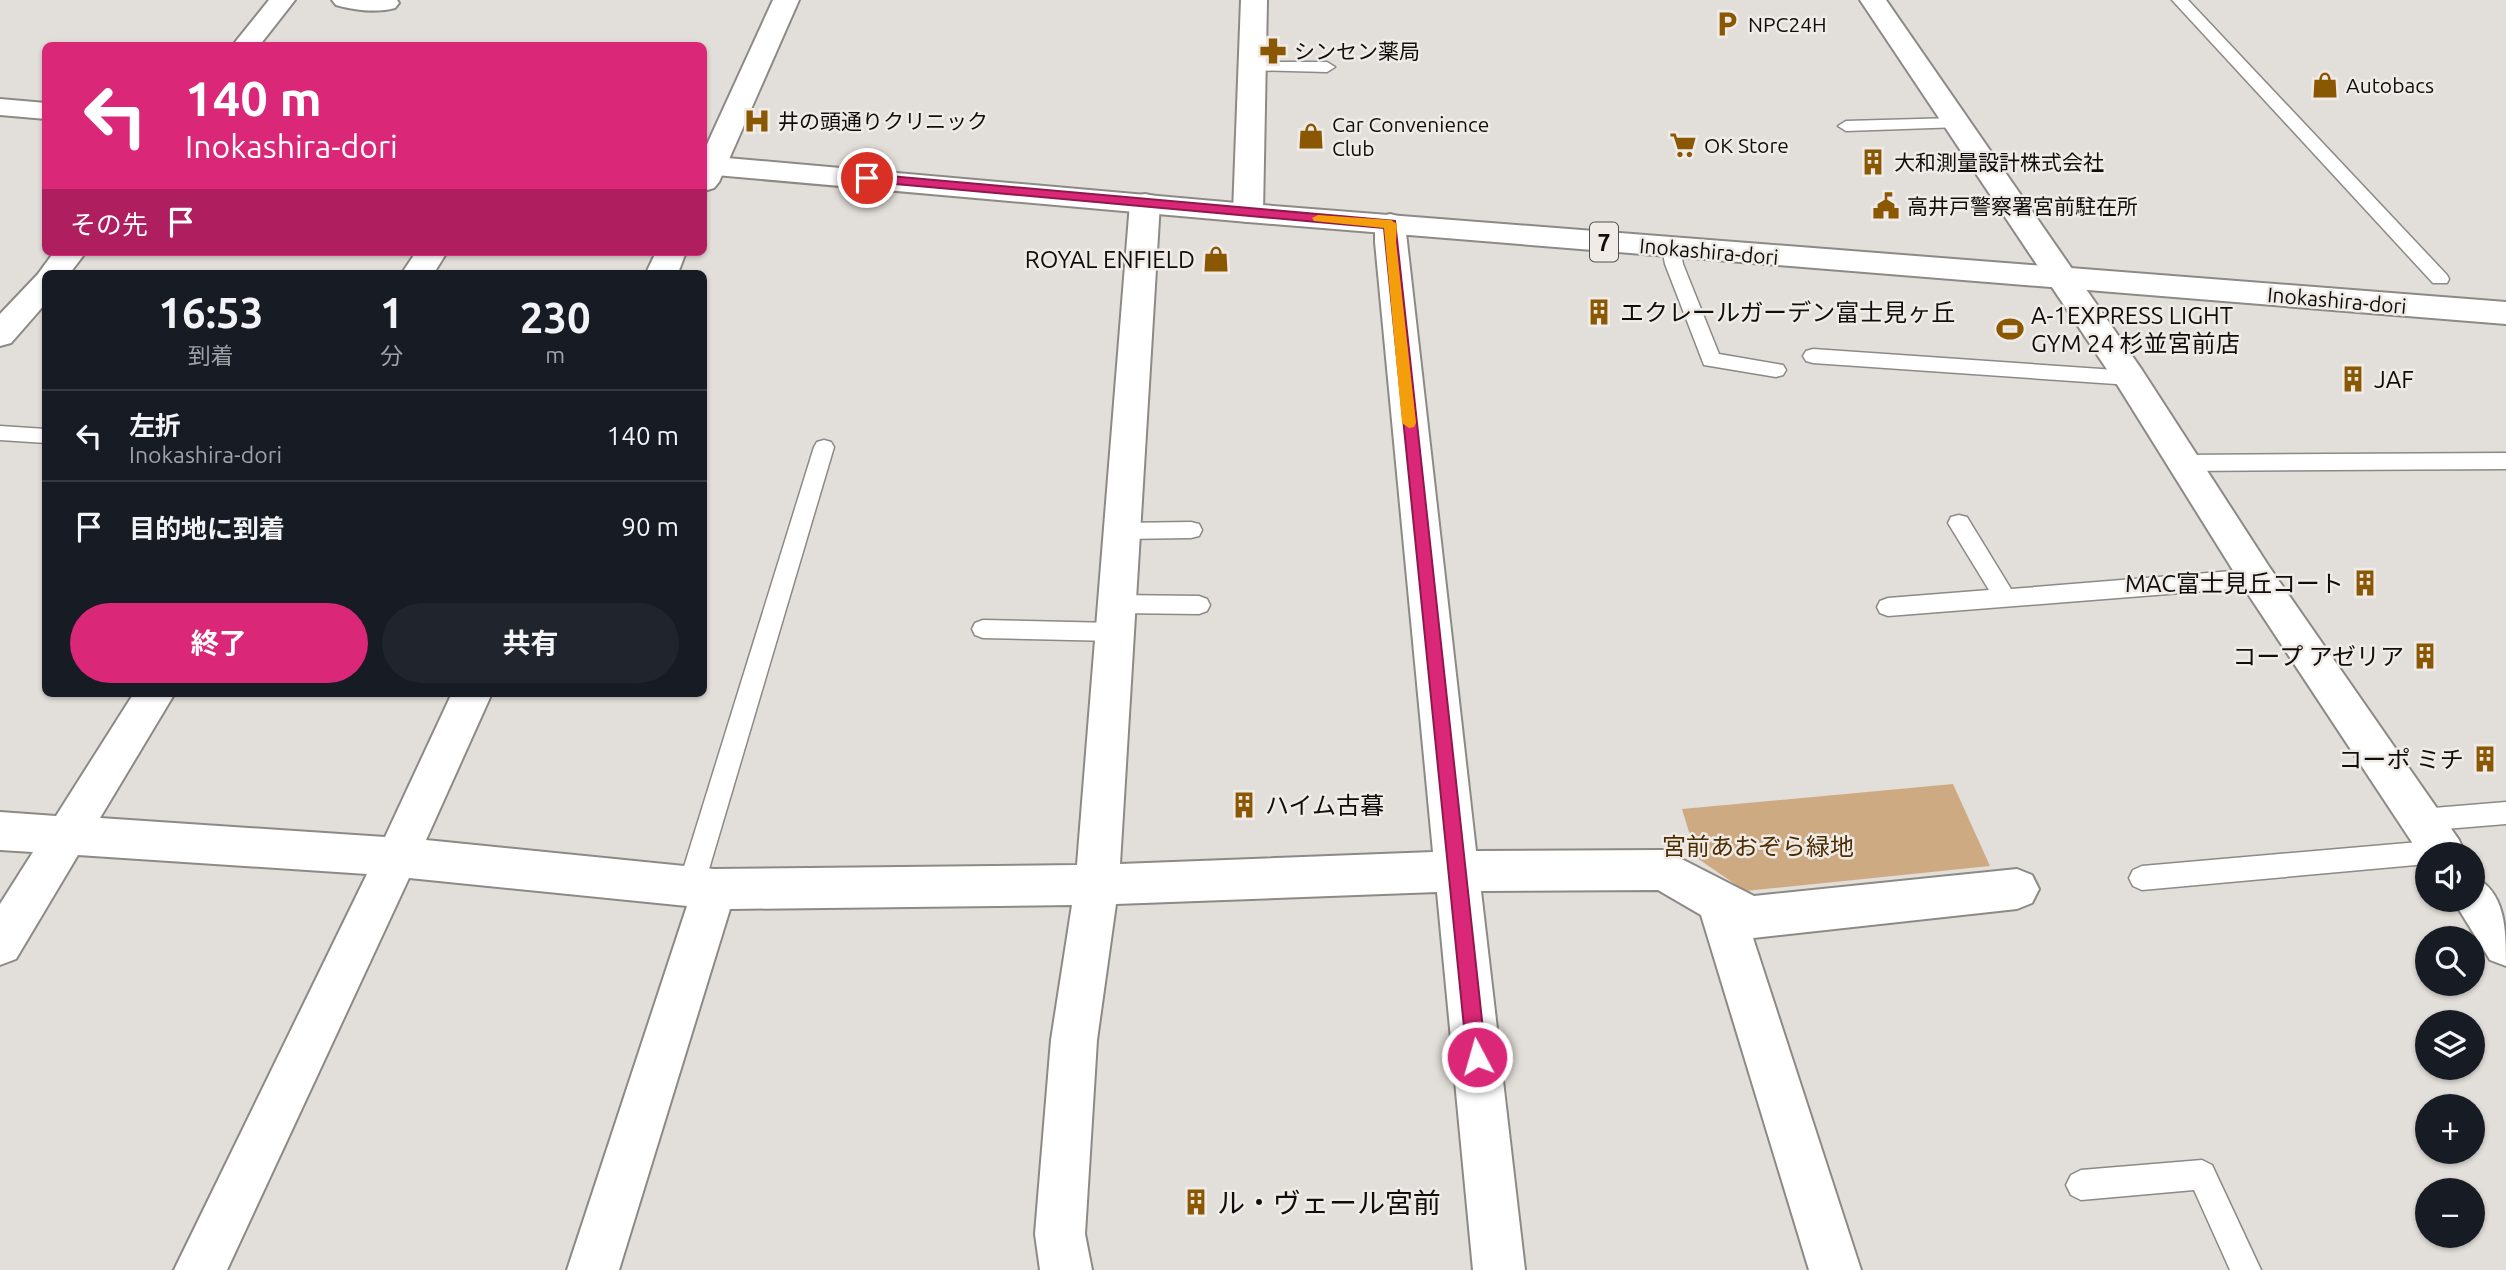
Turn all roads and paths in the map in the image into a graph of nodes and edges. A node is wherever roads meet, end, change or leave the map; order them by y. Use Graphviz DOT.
graph roads {
  1 [pos="282,0"];
  2 [pos="345,0"];
  3 [pos="786,0"];
  4 [pos="1254,0"];
  5 [pos="1873,0"];
  6 [pos="2180,0"];
  7 [pos="386,3"];
  8 [pos="248,42"];
  9 [pos="1252,67"];
  10 [pos="1327,67"];
  11 [pos="0,107"];
  12 [pos="42,111"];
  13 [pos="1955,123"];
  14 [pos="1846,126"];
  15 [pos="707,168"];
  16 [pos="707,170"];
  17 [pos="1145,203"];
  18 [pos="1248,213"];
  19 [pos="1391,224"];
  20 [pos="1671,248"];
  21 [pos="68,256"];
  22 [pos="56,270"];
  23 [pos="2060,278"];
  24 [pos="2440,279"];
  25 [pos="42,287"];
  26 [pos="2506,313"];
  27 [pos="0,335"];
  28 [pos="1813,356"];
  29 [pos="1776,370"];
  30 [pos="2130,378"];
  31 [pos="0,433"];
  32 [pos="42,436"];
  33 [pos="824,447"];
  34 [pos="2506,461"];
  35 [pos="2182,463"];
  36 [pos="1959,523"];
  37 [pos="1191,530"];
  38 [pos="1121,531"];
  39 [pos="2257,578"];
  40 [pos="2005,598"];
  41 [pos="1199,605"];
  42 [pos="1888,607"];
  43 [pos="1115,618"];
  44 [pos="983,629"];
  45 [pos="153,697"];
  46 [pos="470,697"];
  47 [pos="2506,813"];
  48 [pos="2421,820"];
  49 [pos="0,831"];
  50 [pos="67,836"];
  51 [pos="2436,842"];
  52 [pos="2415,854"];
  53 [pos="397,857"];
  54 [pos="1457,871"];
  55 [pos="2142,878"];
  56 [pos="1097,885"];
  57 [pos="703,888"];
  58 [pos="2017,889"];
  59 [pos="1719,902"];
  60 [pos="2484,912"];
  61 [pos="0,944"];
  62 [pos="2506,945"];
  63 [pos="2081,1185"];
  64 [pos="200,1270"];
  65 [pos="593,1270"];
  66 [pos="1066,1270"];
  67 [pos="1499,1270"];
  68 [pos="1835,1270"];
  69 [pos="2246,1270"];
  1 -- 8 [label="street"];
  2 -- 7 [label="street"];
  3 -- 15 [label="street"];
  4 -- 9 [label="street"];
  5 -- 13 [label="street"];
  6 -- 24 [label="lane"];
  9 -- 10 [label="lane"];
  9 -- 18 [label="street"];
  11 -- 12 [label="street"];
  13 -- 14 [label="lane"];
  13 -- 23 [label="street"];
  16 -- 17 [label="street, Inokashira-dori / 7"];
  17 -- 18 [label="street, Inokashira-dori / 7"];
  17 -- 38 [label="street"];
  18 -- 19 [label="street, Inokashira-dori / 7"];
  19 -- 20 [label="street, Inokashira-dori / 7"];
  19 -- 54 [label="street"];
  20 -- 23 [label="street, Inokashira-dori / 7"];
  20 -- 29 [label="lane"];
  21 -- 22 [label="street"];
  23 -- 26 [label="street, Inokashira-dori / 7"];
  23 -- 30 [label="street"];
  25 -- 27 [label="street"];
  28 -- 30 [label="lane"];
  30 -- 35 [label="street"];
  31 -- 32 [label="lane"];
  33 -- 57 [label="lane"];
  34 -- 35 [label="lane"];
  35 -- 39 [label="street"];
  36 -- 40 [label="lane"];
  37 -- 38 [label="lane"];
  38 -- 43 [label="street"];
  39 -- 40 [label="lane"];
  39 -- 48 [label="street"];
  40 -- 42 [label="lane"];
  41 -- 43 [label="lane"];
  43 -- 44 [label="lane"];
  43 -- 56 [label="street"];
  45 -- 50 [label="street"];
  46 -- 53 [label="street"];
  47 -- 48 [label="lane"];
  48 -- 51 [label="street"];
  49 -- 50 [label="street"];
  50 -- 53 [label="street"];
  50 -- 61 [label="street"];
  52 -- 55 [label="lane"];
  53 -- 57 [label="street"];
  53 -- 64 [label="street"];
  54 -- 56 [label="street"];
  54 -- 59 [label="street"];
  54 -- 67 [label="street"];
  56 -- 57 [label="street"];
  56 -- 66 [label="street"];
  57 -- 65 [label="street"];
  58 -- 59 [label="street"];
  59 -- 68 [label="street"];
  60 -- 62 [label="street"];
  63 -- 69 [label="lane"];
}
